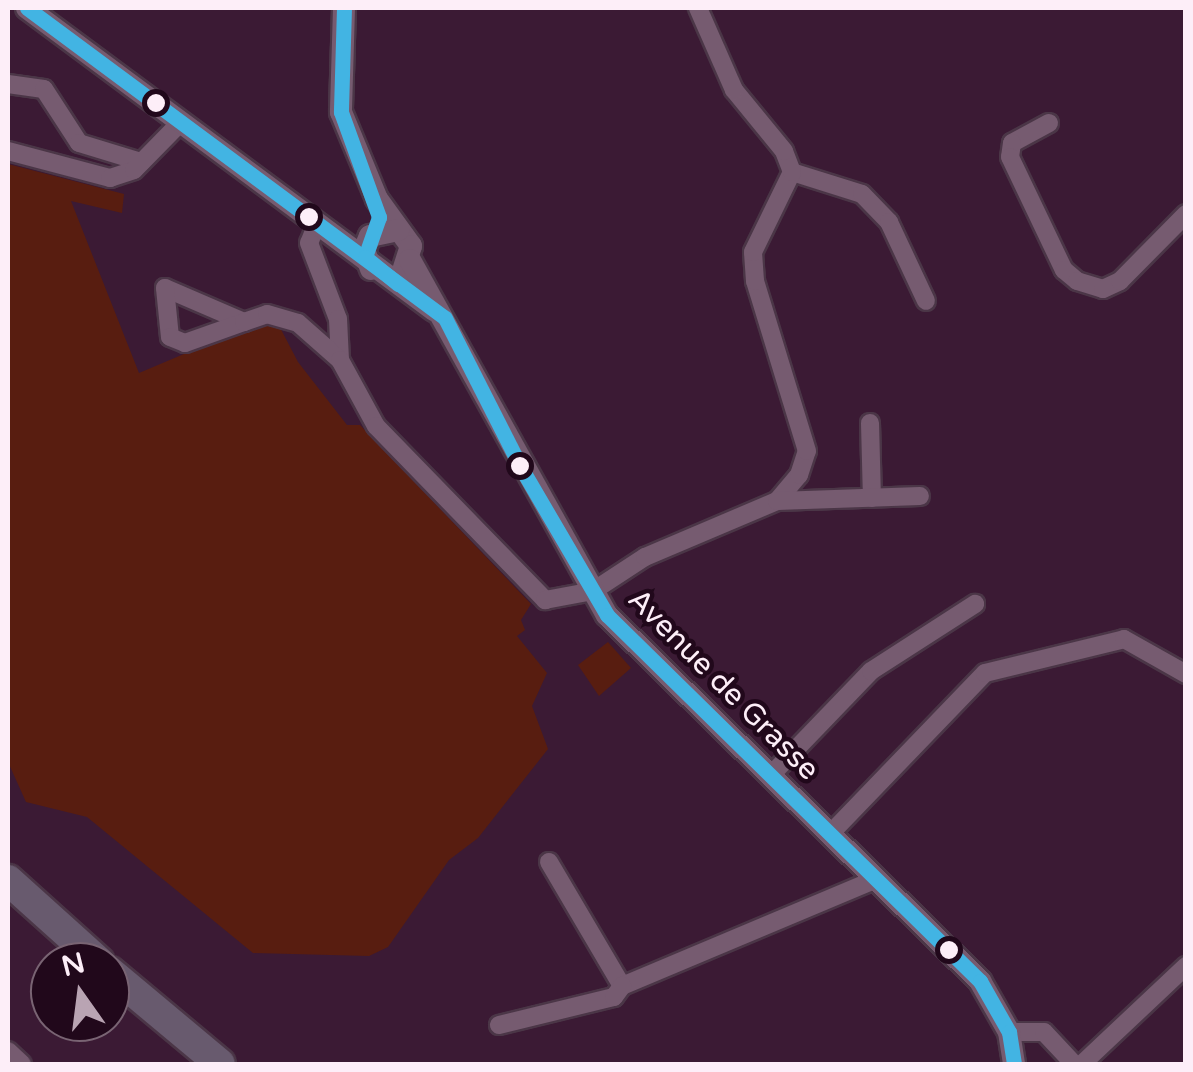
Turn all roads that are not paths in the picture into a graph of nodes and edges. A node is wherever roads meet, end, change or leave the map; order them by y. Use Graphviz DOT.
graph roads {
  1 [pos="27,8"];
  2 [pos="344,8"];
  3 [pos="698,8"];
  4 [pos="8,84"];
  5 [pos="181,122"];
  6 [pos="1049,123"];
  7 [pos="8,152"];
  8 [pos="141,162"];
  9 [pos="792,172"];
  10 [pos="1186,214"];
  11 [pos="322,231"];
  12 [pos="380,235"];
  13 [pos="410,260"];
  14 [pos="378,272"];
  15 [pos="926,300"];
  16 [pos="445,318"];
  17 [pos="244,322"];
  18 [pos="340,360"];
  19 [pos="870,423"];
  20 [pos="920,496"];
  21 [pos="872,498"];
  22 [pos="777,501"];
  23 [pos="592,591"];
  24 [pos="975,604"];
  25 [pos="1186,674"];
  26 [pos="771,774"];
  27 [pos="831,833"];
  28 [pos="549,862"];
  29 [pos="877,879"];
  30 [pos="8,880"];
  31 [pos="8,908"];
  32 [pos="46,942"];
  33 [pos="77,942"];
  34 [pos="1186,966"];
  35 [pos="622,986"];
  36 [pos="130,989"];
  37 [pos="130,1016"];
  38 [pos="499,1025"];
  39 [pos="1009,1032"];
  40 [pos="8,1052"];
  41 [pos="22,1064"];
  42 [pos="188,1064"];
  43 [pos="220,1064"];
  44 [pos="1014,1064"];
  45 [pos="1078,1064"];
  1 -- 5 [label="street, Avenue de Grasse"];
  2 -- 12 [label="street"];
  3 -- 9 [label="street"];
  4 -- 8 [label="street"];
  5 -- 8 [label="street"];
  5 -- 11 [label="street, Avenue de Grasse"];
  6 -- 10 [label="street"];
  7 -- 8 [label="street"];
  9 -- 15 [label="street"];
  9 -- 22 [label="street"];
  11 -- 12 [label="street, Avenue de Grasse"];
  11 -- 14 [label="street, Avenue de Grasse"];
  11 -- 18 [label="street"];
  12 -- 13 [label="street"];
  12 -- 14 [label="street"];
  13 -- 14 [label="street"];
  13 -- 16 [label="street"];
  14 -- 16 [label="street, Avenue de Grasse"];
  16 -- 23 [label="street, Avenue de Grasse"];
  17 -- 18 [label="street"];
  18 -- 23 [label="street"];
  19 -- 21 [label="street"];
  20 -- 21 [label="street"];
  21 -- 22 [label="street"];
  22 -- 23 [label="street"];
  23 -- 26 [label="street, Avenue de Grasse"];
  24 -- 26 [label="street"];
  25 -- 27 [label="street"];
  26 -- 27 [label="street, Avenue de Grasse"];
  27 -- 29 [label="street, Avenue de Grasse"];
  28 -- 35 [label="street"];
  29 -- 35 [label="street"];
  29 -- 39 [label="street, Avenue de Grasse"];
  30 -- 33 [label="highway"];
  31 -- 32 [label="highway"];
  34 -- 45 [label="street"];
  35 -- 38 [label="street"];
  36 -- 43 [label="highway"];
  37 -- 42 [label="highway"];
  39 -- 44 [label="street, Avenue de Grasse"];
  39 -- 45 [label="street"];
  40 -- 41 [label="street"];
}
